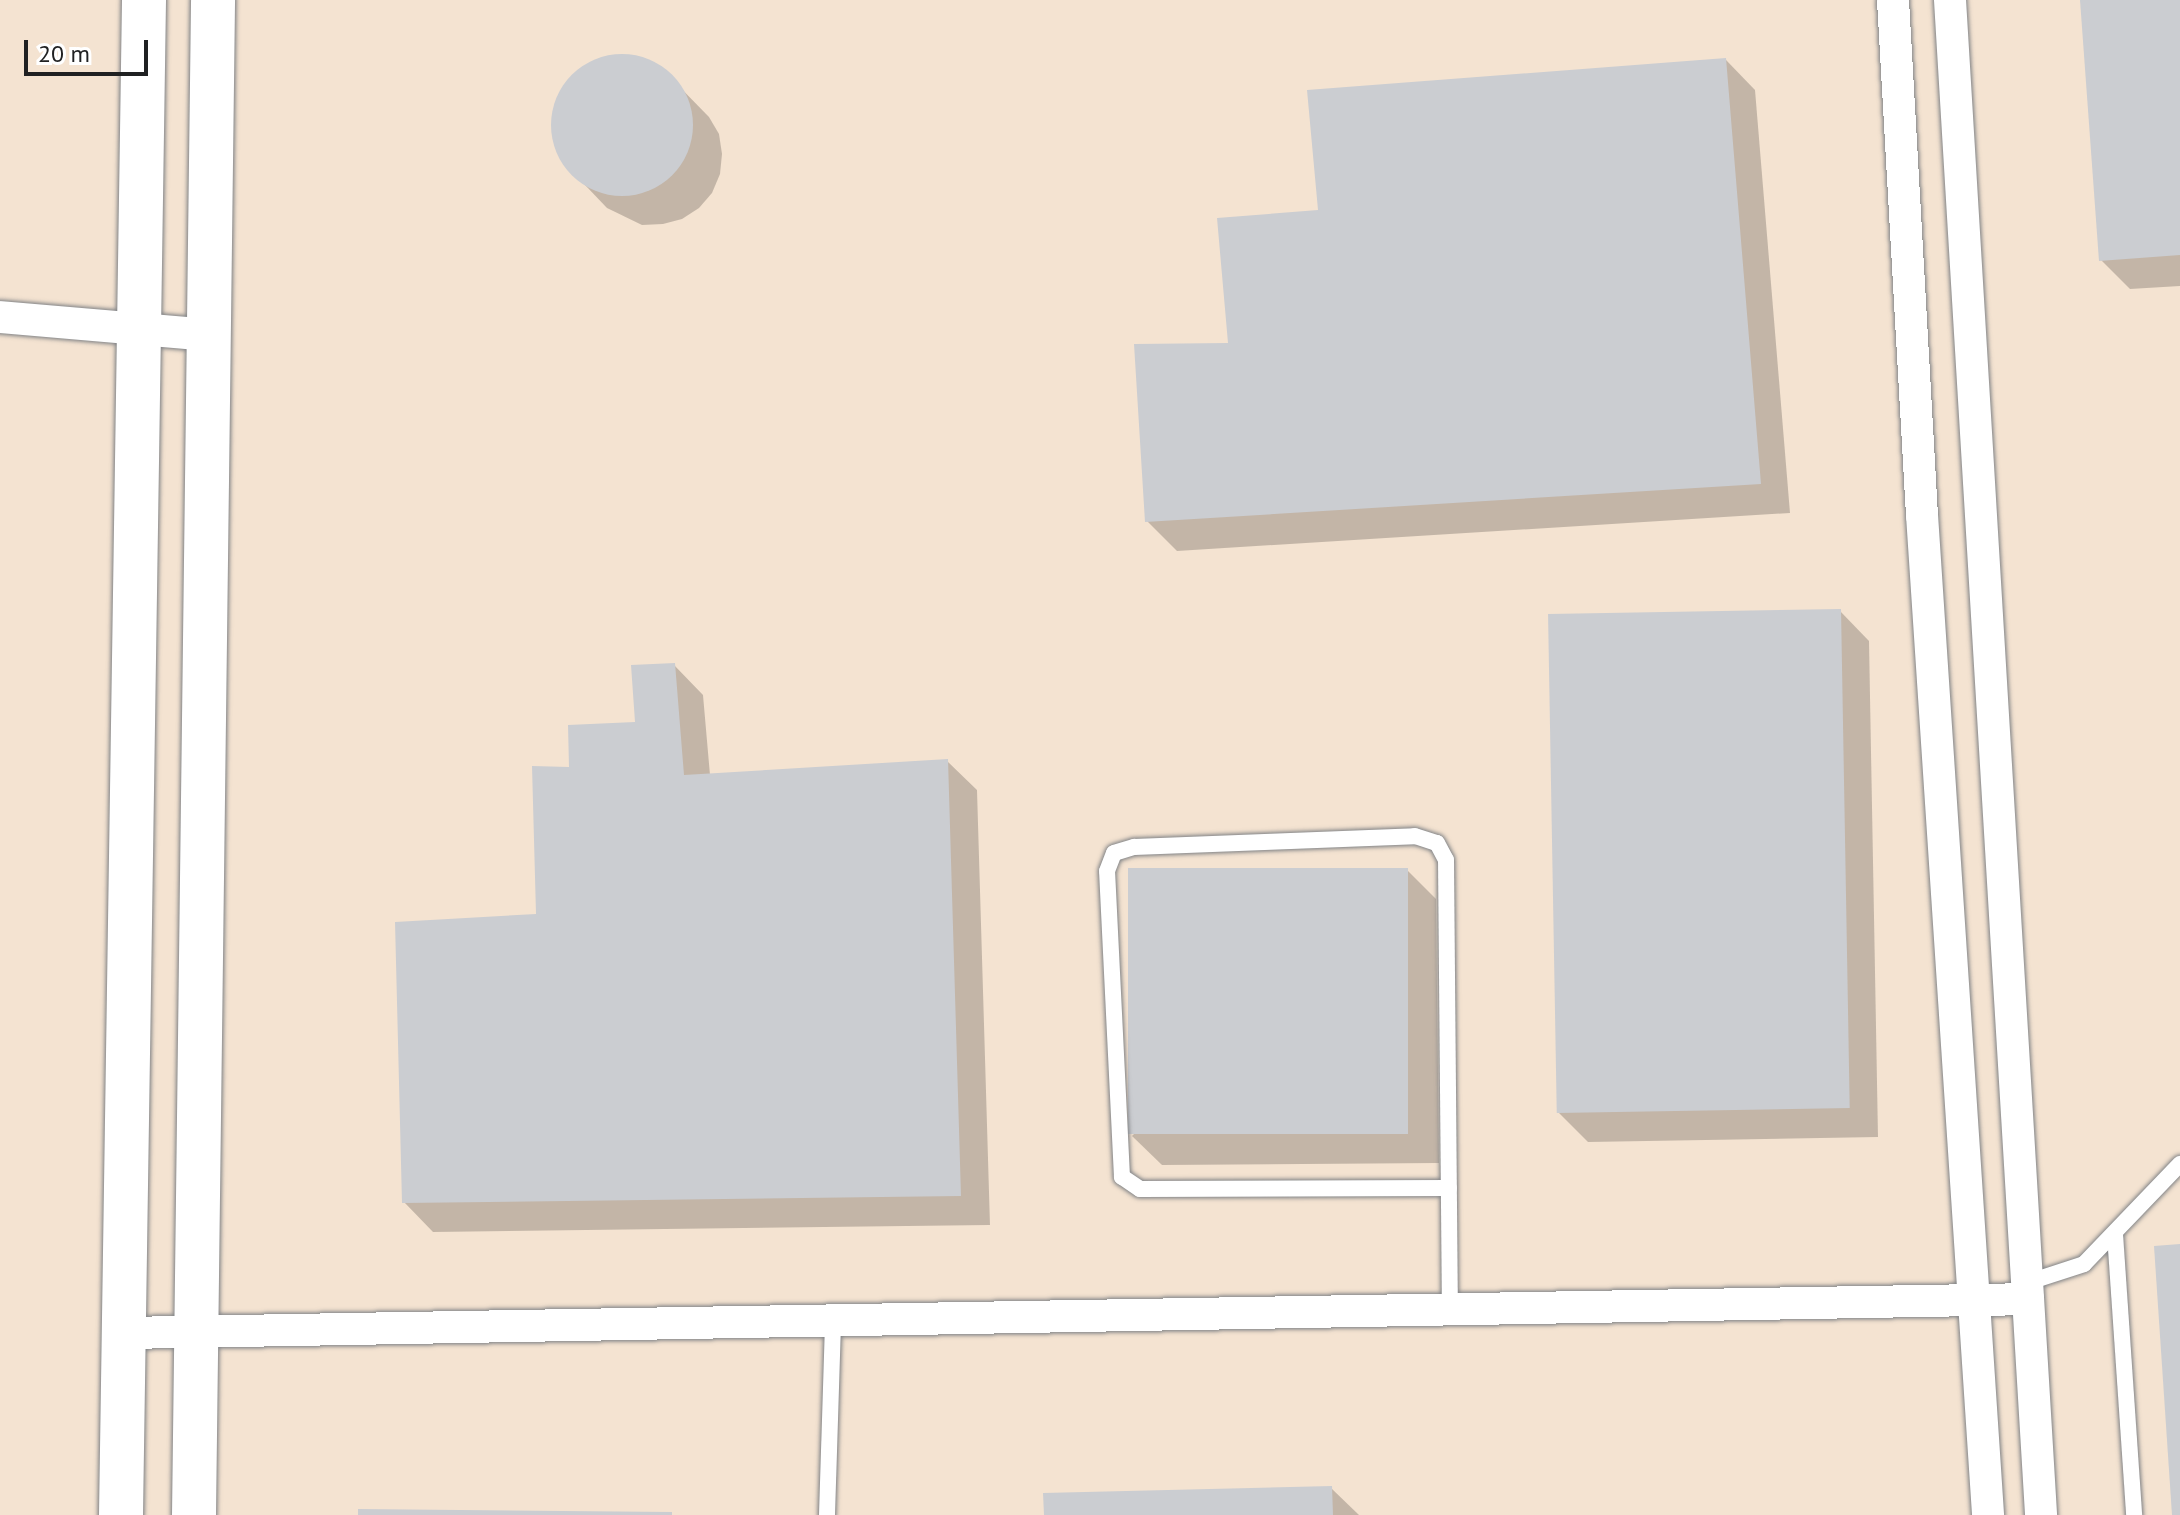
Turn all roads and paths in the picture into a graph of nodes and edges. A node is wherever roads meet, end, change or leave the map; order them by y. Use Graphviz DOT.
graph roads {
  1 [pos="144,0"];
  2 [pos="213,0"];
  3 [pos="1893,0"];
  4 [pos="1950,0"];
  5 [pos="0,317"];
  6 [pos="139,329"];
  7 [pos="208,335"];
  8 [pos="2180,1164"];
  9 [pos="1449,1188"];
  10 [pos="2115,1234"];
  11 [pos="2027,1291"];
  12 [pos="1973,1299"];
  13 [pos="1450,1309"];
  14 [pos="833,1321"];
  15 [pos="196,1332"];
  16 [pos="124,1333"];
  17 [pos="121,1515"];
  18 [pos="194,1515"];
  19 [pos="827,1515"];
  20 [pos="1988,1515"];
  21 [pos="2041,1515"];
  22 [pos="2134,1515"];
  1 -- 6 [label="street"];
  2 -- 7 [label="street"];
  3 -- 12 [label="street"];
  4 -- 11 [label="street"];
  5 -- 6 [label="street"];
  6 -- 7 [label="street"];
  6 -- 16 [label="street"];
  7 -- 15 [label="street"];
  8 -- 10 [label="lane"];
  9 -- 9 [label="lane"];
  9 -- 13 [label="lane"];
  10 -- 11 [label="lane"];
  10 -- 22 [label="lane"];
  11 -- 12 [label="street"];
  11 -- 21 [label="street"];
  12 -- 13 [label="street"];
  12 -- 20 [label="street"];
  13 -- 14 [label="street"];
  14 -- 15 [label="street"];
  14 -- 19 [label="lane"];
  15 -- 16 [label="street"];
  15 -- 18 [label="street"];
  16 -- 17 [label="street"];
}
